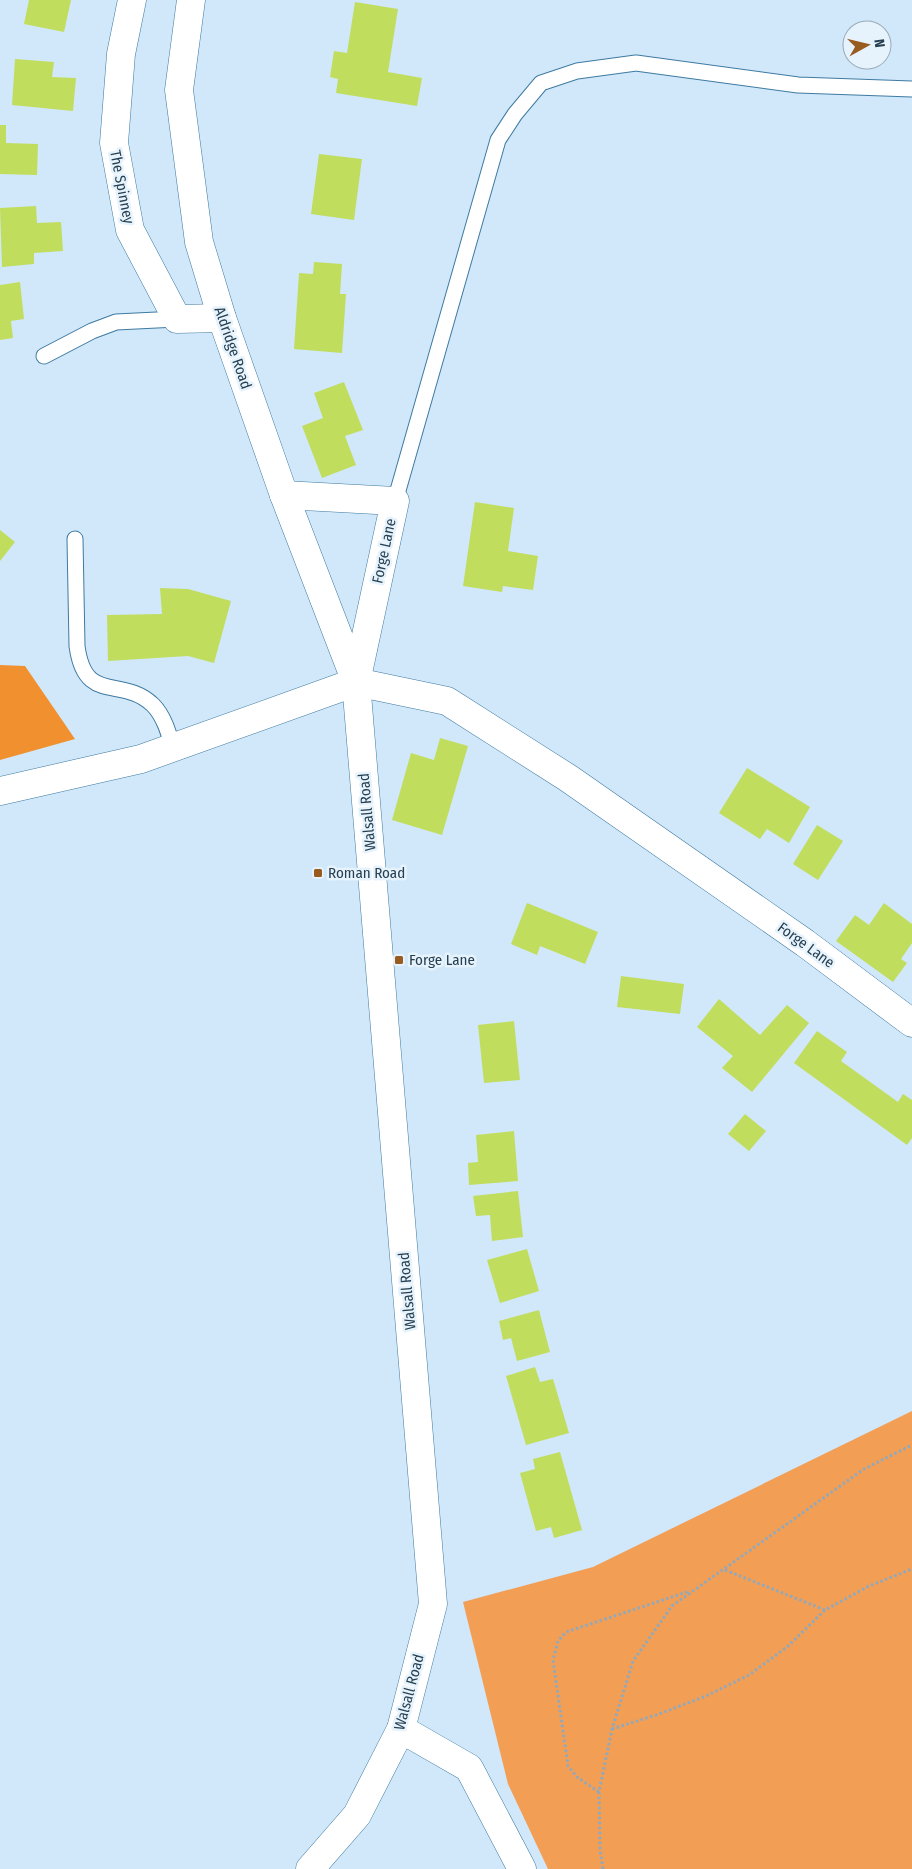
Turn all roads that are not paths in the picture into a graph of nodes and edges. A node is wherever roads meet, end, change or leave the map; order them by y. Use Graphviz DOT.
graph roads {
  1 [pos="132,0"];
  2 [pos="191,0"];
  3 [pos="912,89"];
  4 [pos="222,318"];
  5 [pos="177,320"];
  6 [pos="44,356"];
  7 [pos="284,495"];
  8 [pos="394,501"];
  9 [pos="75,539"];
  10 [pos="356,682"];
  11 [pos="173,748"];
  12 [pos="0,791"];
  13 [pos="912,1023"];
  14 [pos="401,1729"];
  15 [pos="310,1869"];
  16 [pos="522,1869"];
  1 -- 5 [label="main road, The Spinney"];
  2 -- 4 [label="main road, Aldridge Road"];
  3 -- 8 [label="lane"];
  4 -- 5 [label="main road"];
  4 -- 7 [label="main road, Aldridge Road"];
  5 -- 6 [label="lane"];
  7 -- 8 [label="main road, Forge Lane"];
  7 -- 10 [label="main road, Aldridge Road"];
  8 -- 10 [label="main road, Forge Lane"];
  9 -- 11 [label="lane"];
  10 -- 11 [label="main road"];
  10 -- 13 [label="main road, Forge Lane"];
  10 -- 14 [label="main road, Walsall Road"];
  11 -- 12 [label="main road"];
  14 -- 15 [label="main road, Walsall Road"];
  14 -- 16 [label="main road"];
}
